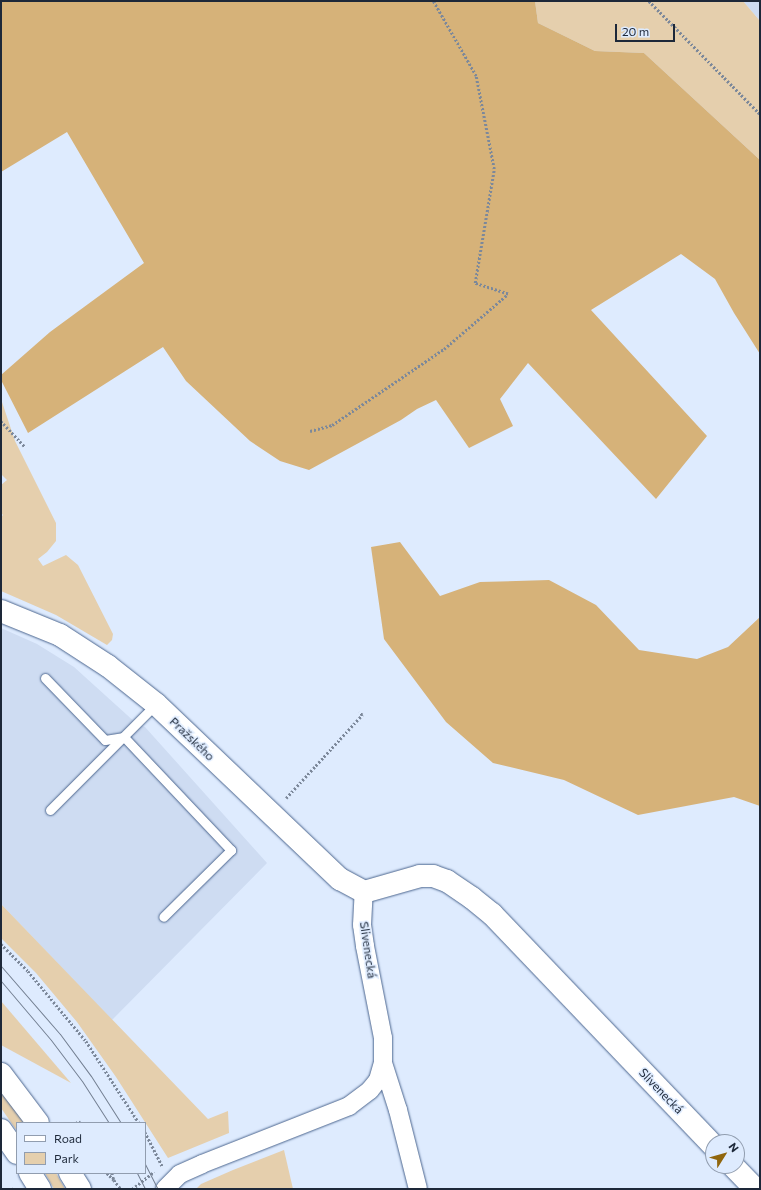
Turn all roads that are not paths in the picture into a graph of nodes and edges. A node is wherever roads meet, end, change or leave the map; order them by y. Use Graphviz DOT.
graph roads {
  1 [pos="1,611"];
  2 [pos="45,678"];
  3 [pos="156,704"];
  4 [pos="124,737"];
  5 [pos="50,810"];
  6 [pos="364,892"];
  7 [pos="162,917"];
  8 [pos="383,1063"];
  9 [pos="1,1074"];
  10 [pos="37,1122"];
  11 [pos="1,1130"];
  12 [pos="705,1137"];
  13 [pos="16,1152"];
  14 [pos="31,1174"];
  15 [pos="71,1174"];
  16 [pos="741,1174"];
  17 [pos="40,1189"];
  18 [pos="80,1189"];
  19 [pos="165,1189"];
  20 [pos="418,1189"];
  21 [pos="755,1189"];
  1 -- 3 [label="street, Pražského"];
  2 -- 4 [label="lane"];
  3 -- 4 [label="lane"];
  3 -- 6 [label="street, Pražského"];
  4 -- 5 [label="lane"];
  4 -- 7 [label="lane"];
  6 -- 8 [label="street, Slivenecká"];
  6 -- 12 [label="street, Slivenecká"];
  8 -- 19 [label="street, Slivenecká"];
  8 -- 20 [label="street"];
  9 -- 10 [label="street"];
  11 -- 13 [label="street"];
  14 -- 17 [label="street"];
  15 -- 18 [label="street"];
  16 -- 21 [label="street"];
}
